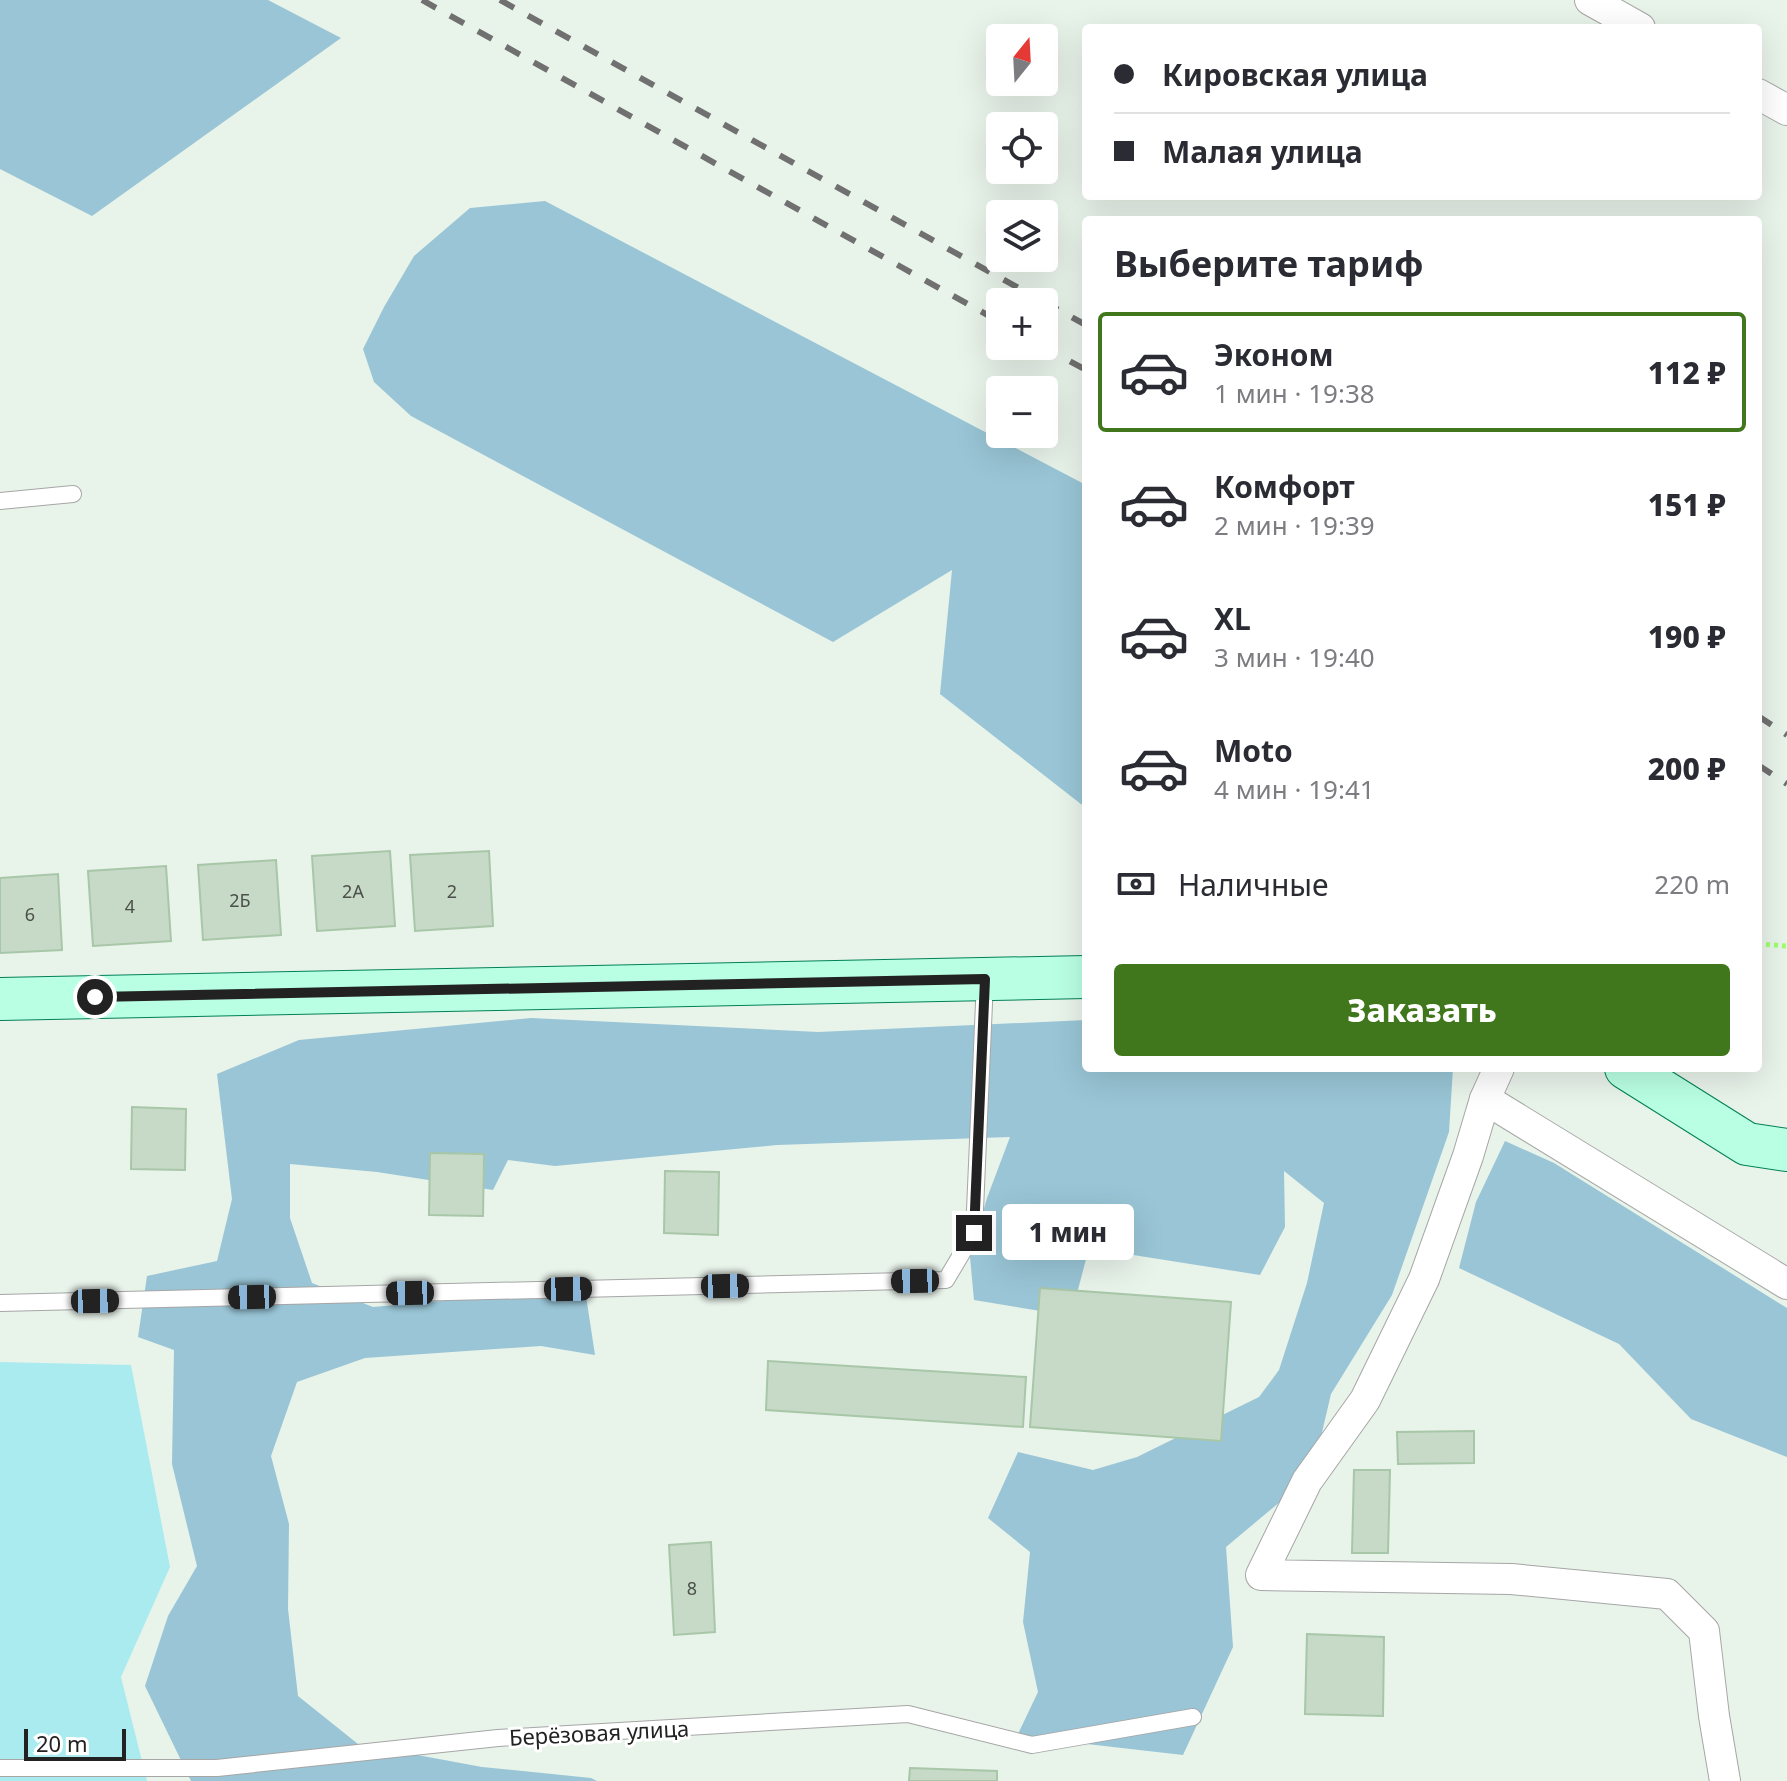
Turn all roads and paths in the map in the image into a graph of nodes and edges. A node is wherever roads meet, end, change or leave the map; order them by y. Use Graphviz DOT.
graph roads {
  1 [pos="1590,0"];
  2 [pos="1633,24"];
  3 [pos="1762,96"];
  4 [pos="1787,110"];
  5 [pos="73,494"];
  6 [pos="0,501"];
  7 [pos="1762,944"];
  8 [pos="1787,946"];
  9 [pos="1082,977"];
  10 [pos="985,979"];
  11 [pos="0,999"];
  12 [pos="1497,1072"];
  13 [pos="1632,1072"];
  14 [pos="1485,1099"];
  15 [pos="1787,1150"];
  16 [pos="1787,1284"];
  17 [pos="0,1303"];
  18 [pos="1193,1717"];
  19 [pos="0,1768"];
  20 [pos="1725,1781"];
  1 -- 2 [label="street"];
  3 -- 4 [label="street"];
  5 -- 6 [label="lane"];
  7 -- 8 [label="path"];
  9 -- 10 [label="main road"];
  10 -- 11 [label="main road"];
  10 -- 17 [label="lane"];
  12 -- 14 [label="street"];
  13 -- 15 [label="main road"];
  14 -- 16 [label="street"];
  14 -- 20 [label="street"];
  18 -- 19 [label="lane, Берёзовая улица"];
}
